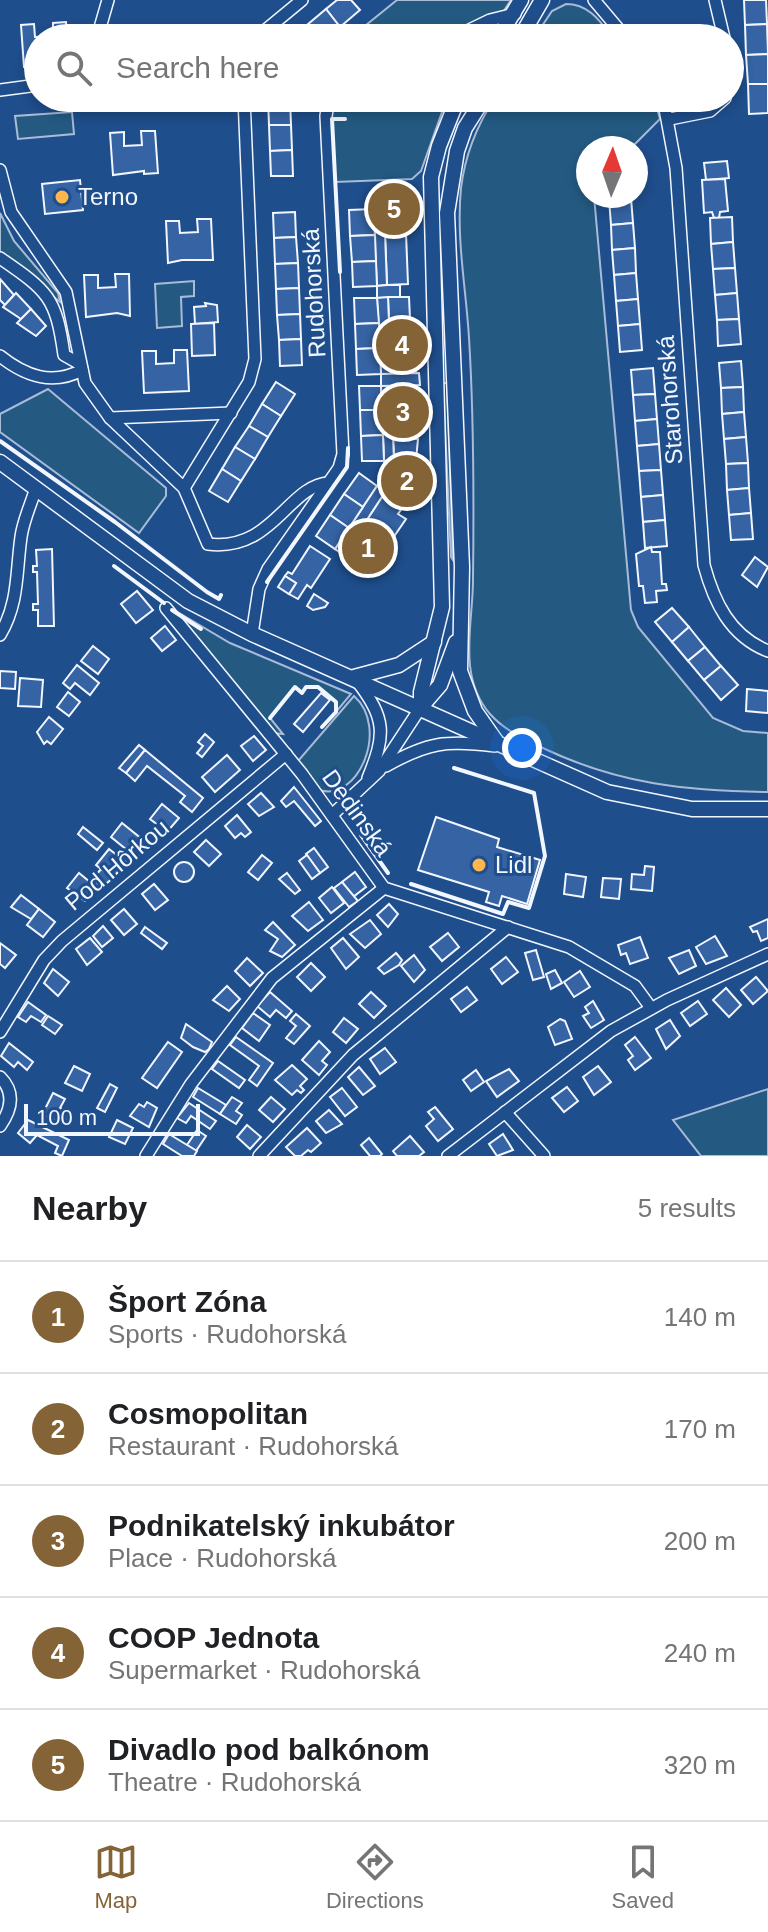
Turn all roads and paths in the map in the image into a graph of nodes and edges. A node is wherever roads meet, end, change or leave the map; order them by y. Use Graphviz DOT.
graph roads {
  1 [pos="108,0"];
  2 [pos="302,0"];
  3 [pos="521,0"];
  4 [pos="542,0"];
  5 [pos="594,0"];
  6 [pos="715,0"];
  7 [pos="515,14"];
  8 [pos="101,24"];
  9 [pos="273,24"];
  10 [pos="482,24"];
  11 [pos="508,24"];
  12 [pos="528,24"];
  13 [pos="614,24"];
  14 [pos="721,24"];
  15 [pos="24,87"];
  16 [pos="0,90"];
  17 [pos="245,112"];
  18 [pos="327,112"];
  19 [pos="452,112"];
  20 [pos="475,112"];
  21 [pos="668,112"];
  22 [pos="705,112"];
  23 [pos="670,119"];
  24 [pos="0,170"];
  25 [pos="0,258"];
  26 [pos="0,356"];
  27 [pos="81,367"];
  28 [pos="231,413"];
  29 [pos="110,418"];
  30 [pos="0,462"];
  31 [pos="329,483"];
  32 [pos="36,488"];
  33 [pos="184,488"];
  34 [pos="166,608"];
  35 [pos="252,634"];
  36 [pos="0,635"];
  37 [pos="458,638"];
  38 [pos="434,642"];
  39 [pos="768,651"];
  40 [pos="354,677"];
  41 [pos="421,707"];
  42 [pos="502,747"];
  43 [pos="286,754"];
  44 [pos="379,771"];
  45 [pos="366,782"];
  46 [pos="768,809"];
  47 [pos="332,815"];
  48 [pos="384,888"];
  49 [pos="508,927"];
  50 [pos="768,954"];
  51 [pos="651,1008"];
  52 [pos="0,1032"];
  53 [pos="0,1077"];
  54 [pos="505,1112"];
  55 [pos="0,1126"];
  56 [pos="146,1156"];
  57 [pos="259,1156"];
  58 [pos="448,1156"];
  59 [pos="544,1156"];
  1 -- 8 [label="street"];
  2 -- 9 [label="street"];
  3 -- 7 [label="street"];
  4 -- 12 [label="street"];
  5 -- 13 [label="street"];
  6 -- 14 [label="street"];
  7 -- 10 [label="street"];
  7 -- 11 [label="street"];
  15 -- 16 [label="street"];
  17 -- 28 [label="street"];
  18 -- 31 [label="street, Rudohorská"];
  19 -- 38 [label="street"];
  20 -- 37 [label="street"];
  21 -- 23 [label="street, Starohorská"];
  22 -- 23 [label="street"];
  23 -- 39 [label="street, Starohorská"];
  24 -- 27 [label="street"];
  25 -- 27 [label="street"];
  26 -- 27 [label="street"];
  27 -- 29 [label="street"];
  28 -- 29 [label="street"];
  28 -- 33 [label="street"];
  29 -- 33 [label="street"];
  30 -- 32 [label="street"];
  31 -- 33 [label="street"];
  31 -- 35 [label="street, Rudohorská"];
  32 -- 35 [label="street"];
  32 -- 36 [label="street"];
  34 -- 43 [label="street, Dedinská"];
  35 -- 40 [label="street"];
  37 -- 41 [label="street"];
  37 -- 42 [label="street"];
  38 -- 40 [label="street"];
  38 -- 41 [label="street"];
  40 -- 41 [label="street"];
  40 -- 45 [label="street"];
  41 -- 42 [label="street"];
  41 -- 44 [label="street"];
  42 -- 44 [label="street"];
  42 -- 46 [label="street"];
  43 -- 47 [label="street, Dedinská"];
  43 -- 52 [label="street, Pod Hôrkou"];
  44 -- 45 [label="street"];
  45 -- 47 [label="street"];
  47 -- 48 [label="street, Dedinská"];
  48 -- 49 [label="street, Dedinská"];
  48 -- 56 [label="street"];
  49 -- 51 [label="street, Dedinská"];
  49 -- 57 [label="street"];
  50 -- 51 [label="street"];
  51 -- 54 [label="street"];
  53 -- 55 [label="street"];
  54 -- 58 [label="street"];
  54 -- 59 [label="street"];
}
